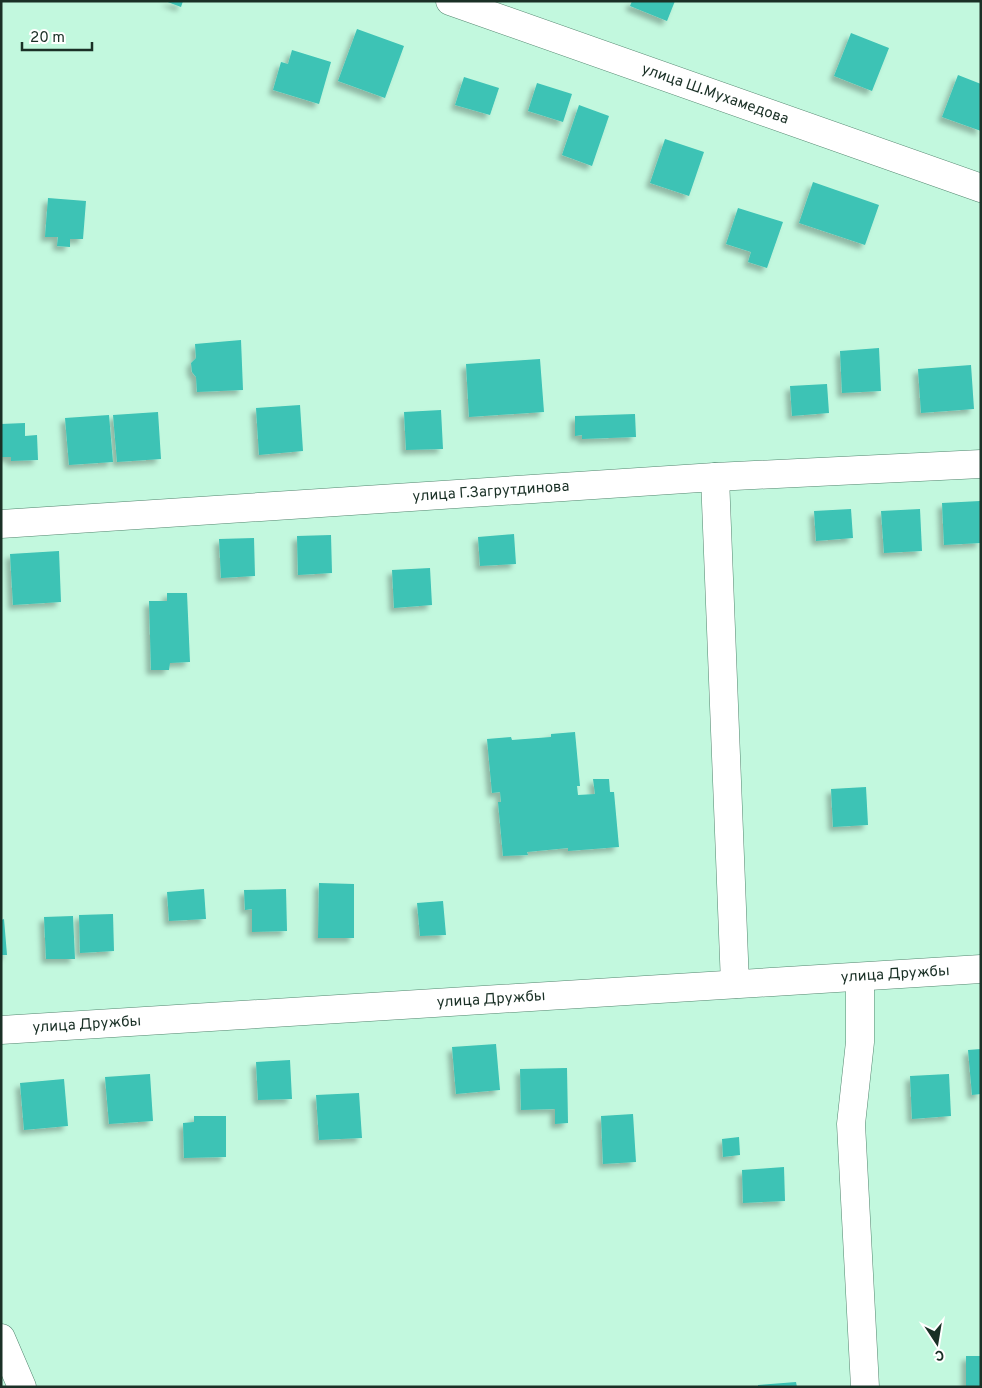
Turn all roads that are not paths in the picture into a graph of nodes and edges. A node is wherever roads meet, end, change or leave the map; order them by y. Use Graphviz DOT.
graph roads {
  1 [pos="450,1"];
  2 [pos="981,188"];
  3 [pos="981,464"];
  4 [pos="715,477"];
  5 [pos="1,524"];
  6 [pos="981,969"];
  7 [pos="860,977"];
  8 [pos="735,984"];
  9 [pos="1,1030"];
  10 [pos="1,1338"];
  11 [pos="22,1387"];
  12 [pos="865,1387"];
  1 -- 2 [label="street, улица Ш.Мухамедова"];
  3 -- 4 [label="street, улица Г.Загрутдинова"];
  4 -- 5 [label="street, улица Г.Загрутдинова"];
  4 -- 8 [label="street"];
  6 -- 7 [label="street, улица Дружбы"];
  7 -- 8 [label="street, улица Дружбы"];
  7 -- 12 [label="street"];
  8 -- 9 [label="street, улица Дружбы"];
  10 -- 11 [label="street"];
}
